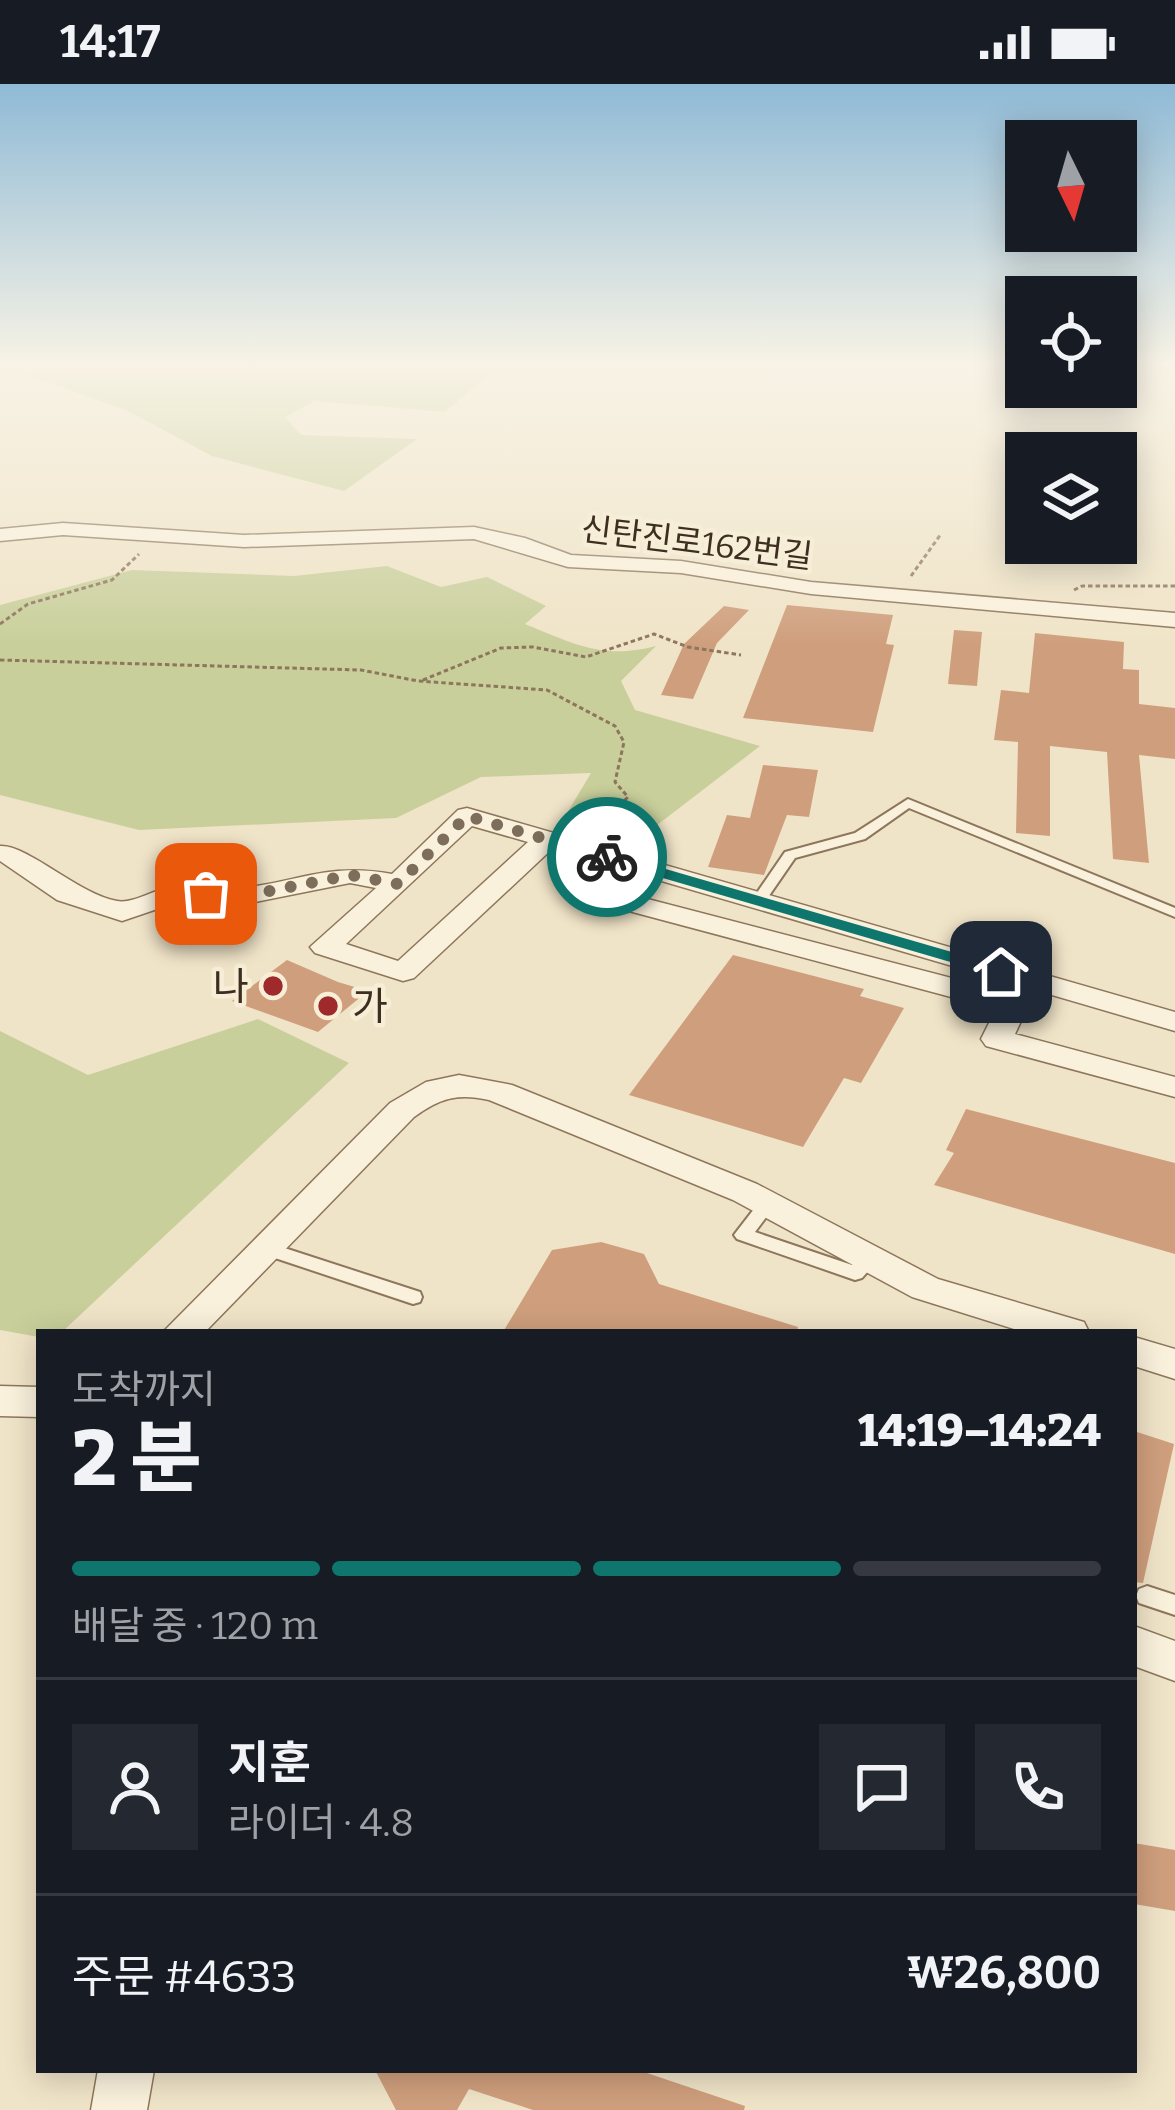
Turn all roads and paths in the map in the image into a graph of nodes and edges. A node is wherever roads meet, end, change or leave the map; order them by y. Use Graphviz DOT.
graph roads {
  1 [pos="940,534"];
  2 [pos="0,535"];
  3 [pos="152,536"];
  4 [pos="908,581"];
  5 [pos="1175,620"];
  6 [pos="0,624"];
  7 [pos="741,655"];
  8 [pos="0,660"];
  9 [pos="418,681"];
  10 [pos="546,839"];
  11 [pos="6,853"];
  12 [pos="398,884"];
  13 [pos="590,892"];
  14 [pos="759,901"];
  15 [pos="1175,913"];
  16 [pos="1175,1022"];
  17 [pos="1175,1087"];
  18 [pos="266,1248"];
  19 [pos="413,1297"];
  20 [pos="185,1329"];
  21 [pos="1060,1329"];
  22 [pos="1137,1352"];
  23 [pos="1175,1364"];
  24 [pos="0,1402"];
  25 [pos="36,1402"];
  26 [pos="1147,1596"];
  27 [pos="1175,1605"];
  28 [pos="1137,1647"];
  29 [pos="1175,1661"];
  30 [pos="125,2073"];
  31 [pos="118,2110"];
  1 -- 4 [label="path"];
  2 -- 3 [label="street, 신탄진로162번길"];
  3 -- 5 [label="street, 신탄진로162번길"];
  3 -- 6 [label="path"];
  7 -- 9 [label="path"];
  8 -- 9 [label="path"];
  9 -- 10 [label="path"];
  10 -- 12 [label="street"];
  10 -- 12 [label="street"];
  10 -- 14 [label="street"];
  11 -- 12 [label="street"];
  13 -- 17 [label="street"];
  14 -- 15 [label="lane"];
  14 -- 16 [label="street"];
  18 -- 19 [label="lane"];
  18 -- 20 [label="street"];
  18 -- 21 [label="street"];
  22 -- 23 [label="street"];
  24 -- 25 [label="street"];
  26 -- 27 [label="lane"];
  28 -- 29 [label="street"];
  30 -- 31 [label="street"];
}
